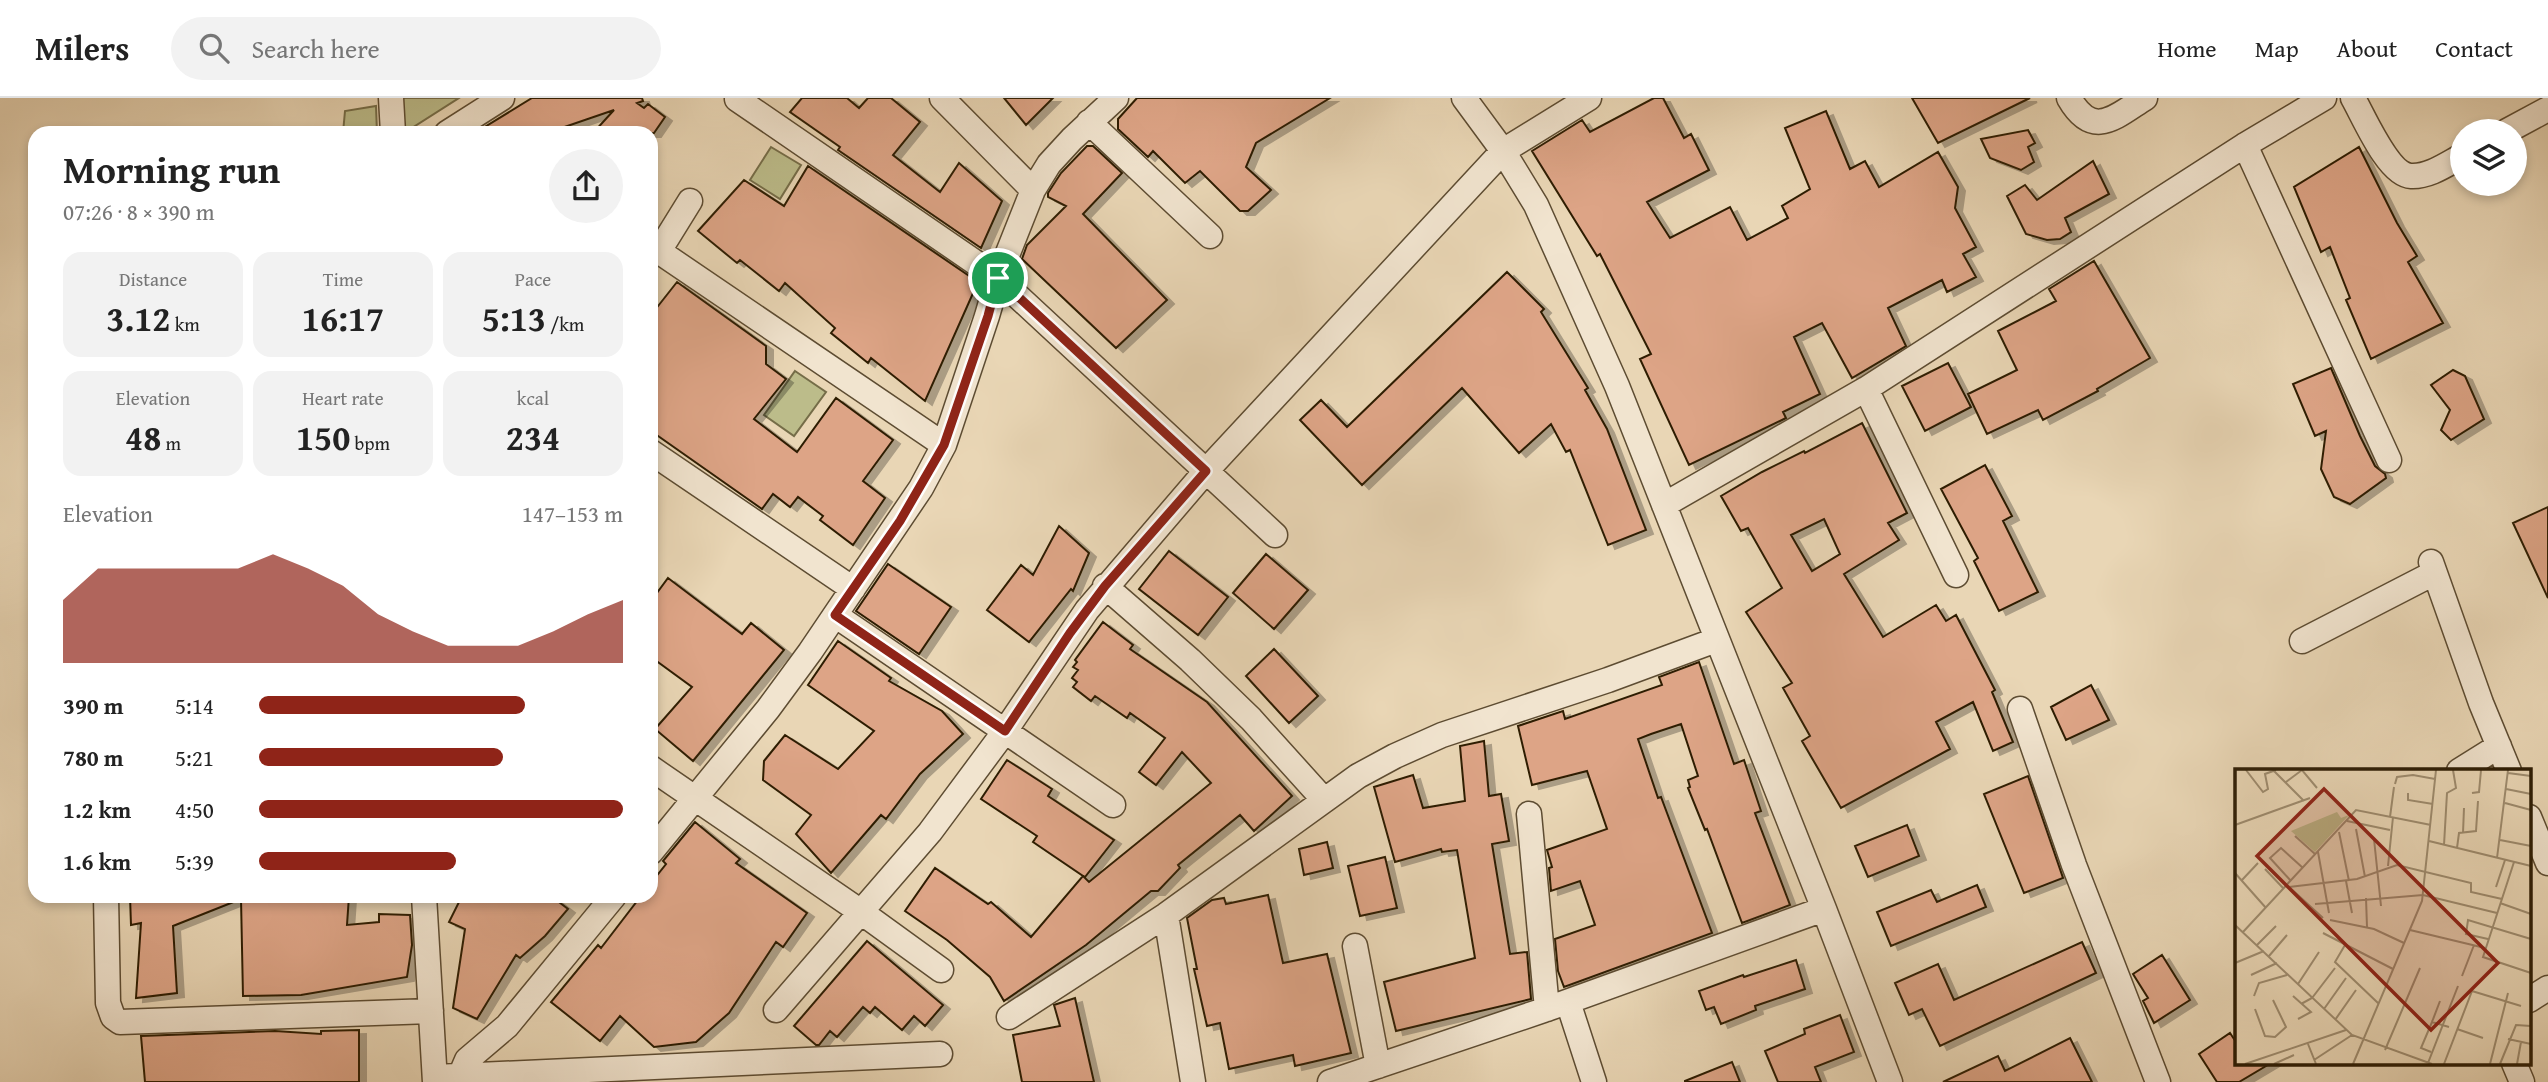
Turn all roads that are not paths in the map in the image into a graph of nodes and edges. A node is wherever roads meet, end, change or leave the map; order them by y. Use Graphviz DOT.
graph roads {
  1 [pos="391,98"];
  2 [pos="502,98"];
  3 [pos="1116,98"];
  4 [pos="1464,98"];
  5 [pos="1590,98"];
  6 [pos="2069,98"];
  7 [pos="2145,98"];
  8 [pos="2324,98"];
  9 [pos="2353,98"];
  10 [pos="737,99"];
  11 [pos="946,99"];
  12 [pos="2548,109"];
  13 [pos="2527,120"];
  14 [pos="1089,122"];
  15 [pos="393,126"];
  16 [pos="458,126"];
  17 [pos="2245,145"];
  18 [pos="1503,151"];
  19 [pos="2450,163"];
  20 [pos="1033,190"];
  21 [pos="690,201"];
  22 [pos="1210,236"];
  23 [pos="658,244"];
  24 [pos="658,250"];
  25 [pos="998,278"];
  26 [pos="1866,389"];
  27 [pos="944,445"];
  28 [pos="658,457"];
  29 [pos="2389,460"];
  30 [pos="1206,471"];
  31 [pos="1664,505"];
  32 [pos="1275,535"];
  33 [pos="1956,575"];
  34 [pos="1105,586"];
  35 [pos="853,589"];
  36 [pos="835,615"];
  37 [pos="1716,640"];
  38 [pos="2302,640"];
  39 [pos="2020,709"];
  40 [pos="1005,731"];
  41 [pos="2499,746"];
  42 [pos="2462,769"];
  43 [pos="2508,769"];
  44 [pos="658,773"];
  45 [pos="696,798"];
  46 [pos="1324,800"];
  47 [pos="1113,805"];
  48 [pos="1529,814"];
  49 [pos="2530,819"];
  50 [pos="658,844"];
  51 [pos="2548,863"];
  52 [pos="106,903"];
  53 [pos="424,903"];
  54 [pos="608,903"];
  55 [pos="1824,909"];
  56 [pos="861,912"];
  57 [pos="1166,915"];
  58 [pos="1354,946"];
  59 [pos="942,970"];
  60 [pos="2548,988"];
  61 [pos="2530,999"];
  62 [pos="1557,1006"];
  63 [pos="431,1010"];
  64 [pos="776,1010"];
  65 [pos="1009,1017"];
  66 [pos="940,1054"];
  67 [pos="2515,1065"];
  68 [pos="1378,1066"];
  69 [pos="461,1074"];
  70 [pos="435,1079"];
  71 [pos="1193,1082"];
  72 [pos="1330,1082"];
  73 [pos="1594,1082"];
  74 [pos="1890,1082"];
  75 [pos="2158,1082"];
  76 [pos="2522,1082"];
  1 -- 15 [label="street"];
  2 -- 16 [label="street"];
  3 -- 14 [label="street"];
  4 -- 18 [label="street"];
  5 -- 18 [label="street"];
  6 -- 7 [label="street"];
  8 -- 17 [label="street"];
  9 -- 19 [label="street"];
  10 -- 25 [label="street"];
  11 -- 20 [label="street"];
  12 -- 13 [label="street"];
  14 -- 20 [label="street"];
  14 -- 22 [label="street"];
  17 -- 26 [label="street"];
  17 -- 29 [label="street"];
  18 -- 30 [label="street"];
  18 -- 31 [label="street"];
  20 -- 25 [label="street"];
  21 -- 23 [label="street"];
  24 -- 27 [label="street"];
  25 -- 27 [label="street"];
  25 -- 30 [label="street"];
  26 -- 31 [label="street"];
  26 -- 33 [label="street"];
  27 -- 35 [label="street"];
  28 -- 35 [label="street"];
  30 -- 32 [label="street"];
  30 -- 34 [label="street"];
  31 -- 37 [label="street"];
  34 -- 40 [label="street"];
  34 -- 46 [label="street"];
  35 -- 36 [label="street"];
  36 -- 40 [label="street"];
  36 -- 45 [label="street"];
  37 -- 46 [label="street"];
  37 -- 55 [label="street"];
  38 -- 41 [label="street"];
  39 -- 75 [label="street"];
  40 -- 47 [label="street"];
  40 -- 56 [label="street"];
  41 -- 42 [label="street"];
  41 -- 43 [label="street"];
  44 -- 45 [label="street"];
  45 -- 50 [label="street"];
  45 -- 56 [label="street"];
  46 -- 57 [label="street"];
  48 -- 62 [label="street"];
  49 -- 51 [label="street"];
  52 -- 63 [label="street"];
  53 -- 63 [label="street"];
  54 -- 69 [label="street"];
  55 -- 62 [label="street"];
  55 -- 74 [label="street"];
  56 -- 59 [label="street"];
  56 -- 64 [label="street"];
  57 -- 65 [label="street"];
  57 -- 71 [label="street"];
  58 -- 68 [label="street"];
  60 -- 61 [label="street"];
  62 -- 68 [label="street"];
  62 -- 73 [label="street"];
  63 -- 70 [label="street"];
  66 -- 69 [label="street"];
  67 -- 76 [label="street"];
  68 -- 72 [label="street"];
  69 -- 70 [label="street"];
}
